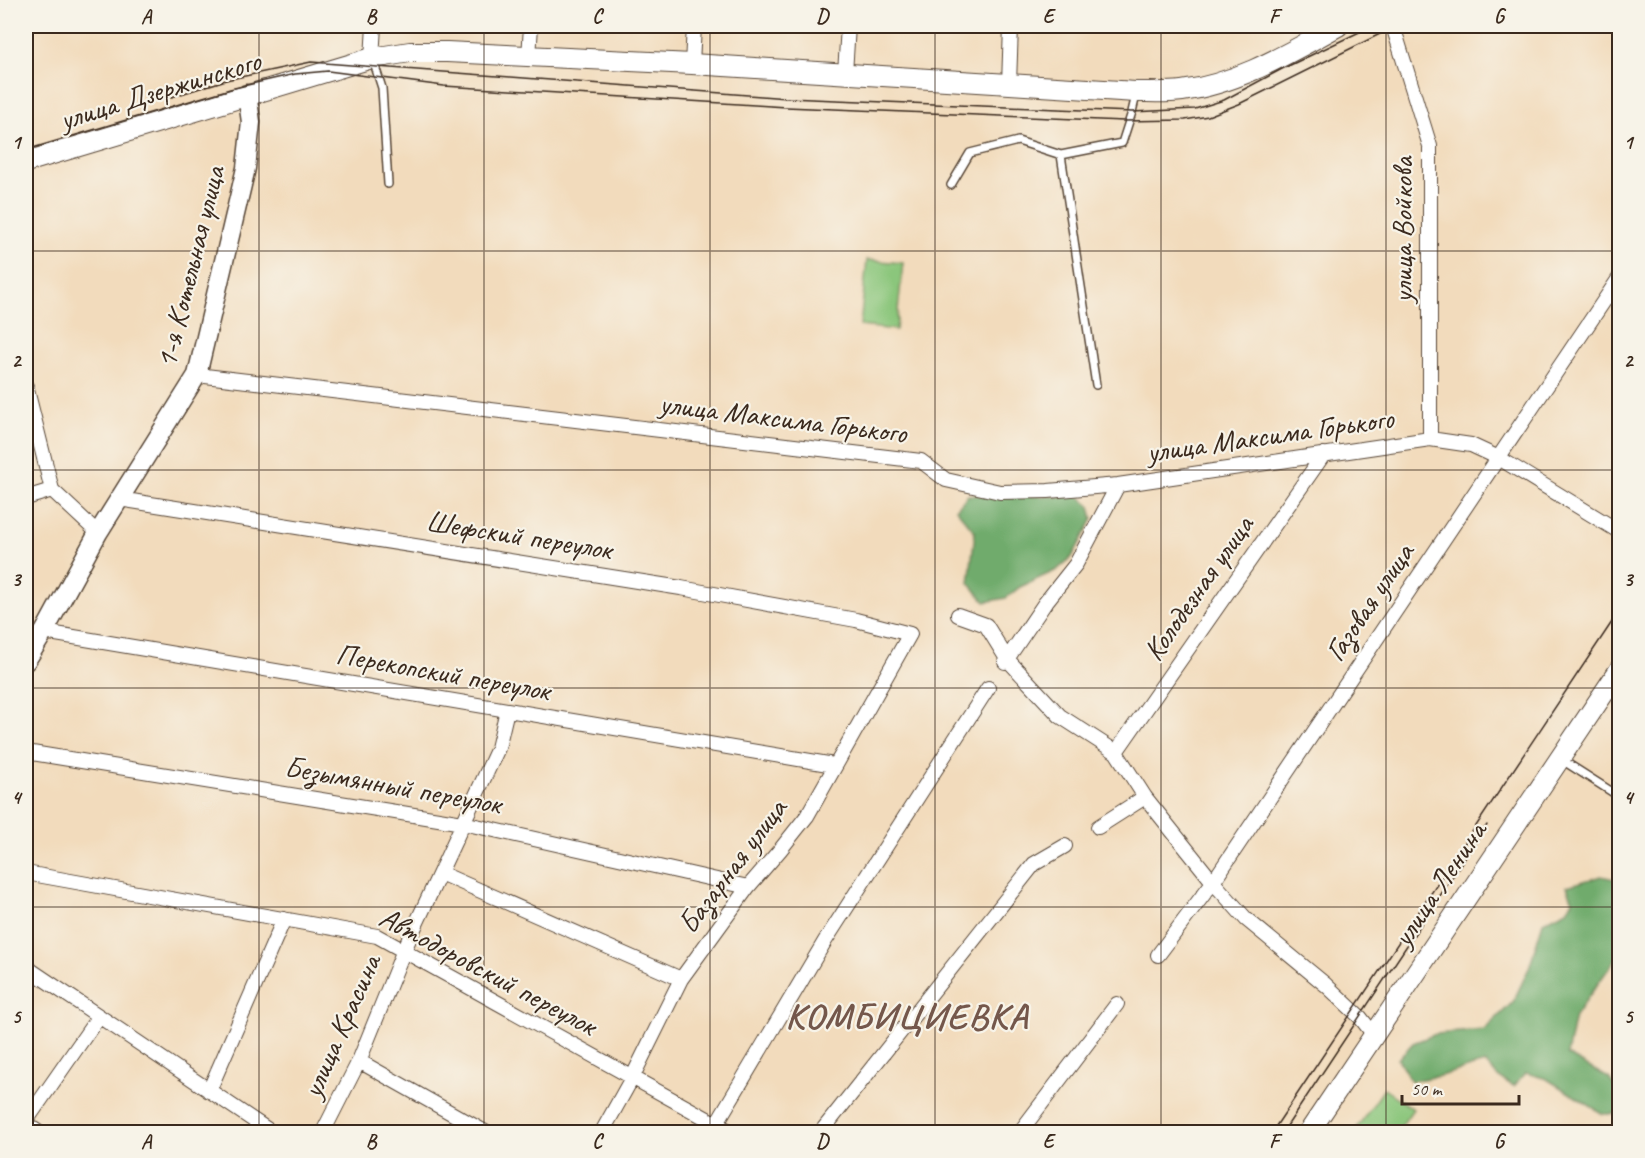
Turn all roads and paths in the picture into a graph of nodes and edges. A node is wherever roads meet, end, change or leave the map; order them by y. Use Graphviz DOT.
graph roads {
  1 [pos="374,26"];
  2 [pos="531,26"];
  3 [pos="694,26"];
  4 [pos="848,26"];
  5 [pos="1011,26"];
  6 [pos="1393,26"];
  7 [pos="1333,27"];
  8 [pos="529,57"];
  9 [pos="372,58"];
  10 [pos="692,64"];
  11 [pos="845,73"];
  12 [pos="1009,84"];
  13 [pos="1136,92"];
  14 [pos="247,94"];
  15 [pos="1061,155"];
  16 [pos="26,162"];
  17 [pos="388,184"];
  18 [pos="951,185"];
  19 [pos="1620,277"];
  20 [pos="197,375"];
  21 [pos="1096,385"];
  22 [pos="26,386"];
  23 [pos="1430,439"];
  24 [pos="1324,454"];
  25 [pos="1499,458"];
  26 [pos="1118,485"];
  27 [pos="52,490"];
  28 [pos="26,498"];
  29 [pos="119,499"];
  30 [pos="1620,532"];
  31 [pos="98,533"];
  32 [pos="958,615"];
  33 [pos="44,632"];
  34 [pos="910,634"];
  35 [pos="26,660"];
  36 [pos="1006,661"];
  37 [pos="1620,669"];
  38 [pos="988,688"];
  39 [pos="507,710"];
  40 [pos="26,752"];
  41 [pos="1116,752"];
  42 [pos="1559,759"];
  43 [pos="834,765"];
  44 [pos="1145,796"];
  45 [pos="1620,797"];
  46 [pos="463,823"];
  47 [pos="1098,827"];
  48 [pos="1065,846"];
  49 [pos="26,873"];
  50 [pos="440,873"];
  51 [pos="1213,882"];
  52 [pos="748,887"];
  53 [pos="284,919"];
  54 [pos="404,950"];
  55 [pos="1158,955"];
  56 [pos="26,967"];
  57 [pos="681,978"];
  58 [pos="1118,1004"];
  59 [pos="99,1016"];
  60 [pos="1374,1035"];
  61 [pos="359,1061"];
  62 [pos="632,1078"];
  63 [pos="209,1091"];
  64 [pos="26,1122"];
  65 [pos="714,1129"];
  66 [pos="38,1132"];
  67 [pos="271,1132"];
  68 [pos="323,1132"];
  69 [pos="485,1132"];
  70 [pos="602,1132"];
  71 [pos="731,1132"];
  72 [pos="821,1132"];
  73 [pos="1020,1132"];
  74 [pos="1309,1132"];
  1 -- 9 [label="street"];
  2 -- 8 [label="street"];
  3 -- 10 [label="street"];
  4 -- 11 [label="street"];
  5 -- 12 [label="street"];
  6 -- 23 [label="street, улица Войкова"];
  7 -- 13 [label="main road, улица Дзержинского"];
  8 -- 9 [label="main road, улица Дзержинского"];
  8 -- 10 [label="main road, улица Дзержинского"];
  9 -- 14 [label="main road, улица Дзержинского"];
  9 -- 17 [label="lane"];
  10 -- 11 [label="main road, улица Дзержинского"];
  11 -- 12 [label="main road, улица Дзержинского"];
  12 -- 13 [label="main road, улица Дзержинского"];
  13 -- 15 [label="lane"];
  14 -- 16 [label="main road, улица Дзержинского"];
  14 -- 20 [label="street, 1-я Котельная улица"];
  15 -- 18 [label="lane"];
  15 -- 21 [label="lane"];
  19 -- 25 [label="street, Газовая улица"];
  20 -- 26 [label="street, улица Максима Горького"];
  20 -- 29 [label="street, 1-я Котельная улица"];
  22 -- 27 [label="street"];
  23 -- 24 [label="street, улица Максима Горького"];
  23 -- 25 [label="street, улица Максима Горького"];
  24 -- 26 [label="street, улица Максима Горького"];
  24 -- 41 [label="street, Колодезная улица"];
  25 -- 30 [label="street, улица Максима Горького"];
  25 -- 51 [label="street, Газовая улица"];
  26 -- 36 [label="street"];
  27 -- 28 [label="street"];
  27 -- 31 [label="street"];
  29 -- 31 [label="street, 1-я Котельная улица"];
  29 -- 34 [label="street, Шефский переулок"];
  31 -- 33 [label="street, 1-я Котельная улица"];
  32 -- 36 [label="street"];
  33 -- 35 [label="street, 1-я Котельная улица"];
  33 -- 39 [label="street, Перекопский переулок"];
  34 -- 43 [label="street, Базарная улица"];
  36 -- 41 [label="street"];
  37 -- 42 [label="main road, улица Ленина"];
  38 -- 65 [label="street"];
  39 -- 43 [label="street, Перекопский переулок"];
  39 -- 46 [label="street, улица Красина"];
  40 -- 46 [label="street, Безымянный переулок"];
  41 -- 44 [label="street"];
  42 -- 45 [label="lane"];
  42 -- 60 [label="main road, улица Ленина"];
  43 -- 52 [label="street, Базарная улица"];
  44 -- 47 [label="street"];
  44 -- 51 [label="street"];
  46 -- 50 [label="street, улица Красина"];
  46 -- 52 [label="street, Безымянный переулок"];
  48 -- 72 [label="street"];
  49 -- 53 [label="street, Автодоровский переулок"];
  50 -- 54 [label="street, улица Красина"];
  50 -- 57 [label="street"];
  51 -- 55 [label="street, Газовая улица"];
  51 -- 60 [label="street"];
  52 -- 57 [label="street, Базарная улица"];
  53 -- 54 [label="street, Автодоровский переулок"];
  53 -- 63 [label="street"];
  54 -- 61 [label="street, улица Красина"];
  54 -- 62 [label="street, Автодоровский переулок"];
  56 -- 59 [label="street"];
  57 -- 62 [label="street, Базарная улица"];
  58 -- 73 [label="street"];
  59 -- 63 [label="street"];
  59 -- 64 [label="street"];
  60 -- 74 [label="main road, улица Ленина"];
  61 -- 68 [label="street, улица Красина"];
  61 -- 69 [label="street"];
  62 -- 65 [label="street, Автодоровский переулок"];
  62 -- 70 [label="street, Базарная улица"];
  63 -- 67 [label="street"];
  64 -- 66 [label="street"];
  65 -- 71 [label="street, Автодоровский переулок"];
}
